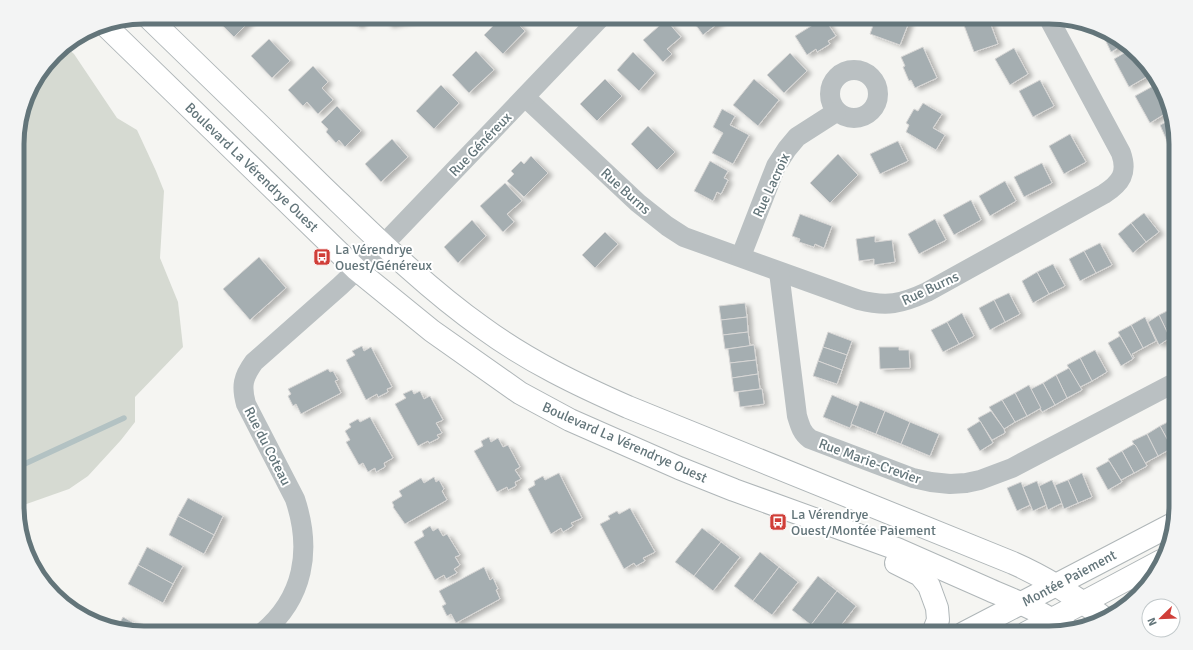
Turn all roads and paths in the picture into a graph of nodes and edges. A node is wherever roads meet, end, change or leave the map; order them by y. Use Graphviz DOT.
graph roads {
  1 [pos="155,24"];
  2 [pos="594,24"];
  3 [pos="1052,24"];
  4 [pos="109,29"];
  5 [pos="525,97"];
  6 [pos="836,112"];
  7 [pos="383,245"];
  8 [pos="740,256"];
  9 [pos="357,270"];
  10 [pos="779,272"];
  11 [pos="1169,386"];
  12 [pos="785,508"];
  13 [pos="1167,527"];
  14 [pos="1153,565"];
  15 [pos="1056,586"];
  16 [pos="1083,602"];
  17 [pos="1022,603"];
  18 [pos="1100,615"];
  19 [pos="1059,624"];
  20 [pos="271,626"];
  21 [pos="935,626"];
  22 [pos="978,626"];
  1 -- 7 [label="main road"];
  2 -- 5 [label="street, Rue Généreux"];
  3 -- 10 [label="street, Rue Burns"];
  4 -- 9 [label="main road, Boulevard La Vérendrye Ouest"];
  5 -- 7 [label="street, Rue Généreux"];
  5 -- 8 [label="street, Rue Burns"];
  6 -- 8 [label="street, Rue Lacroix"];
  7 -- 9 [label="street, Rue Généreux"];
  7 -- 15 [label="main road"];
  8 -- 10 [label="street, Rue Burns"];
  9 -- 12 [label="main road, Boulevard La Vérendrye Ouest"];
  9 -- 20 [label="street, Rue du Coteau"];
  10 -- 11 [label="street, Rue Marie-Crevier"];
  12 -- 17 [label="main road, Boulevard La Vérendrye Ouest"];
  12 -- 21 [label="main road"];
  13 -- 15 [label="main road, Montée Paiement"];
  14 -- 16 [label="main road, Montée Paiement"];
  15 -- 16 [label="main road"];
  15 -- 17 [label="main road, Montée Paiement"];
  16 -- 18 [label="main road"];
  16 -- 19 [label="main road, Montée Paiement"];
  17 -- 19 [label="main road, Boulevard La Vérendrye Ouest"];
  17 -- 22 [label="main road, Montée Paiement"];
}
